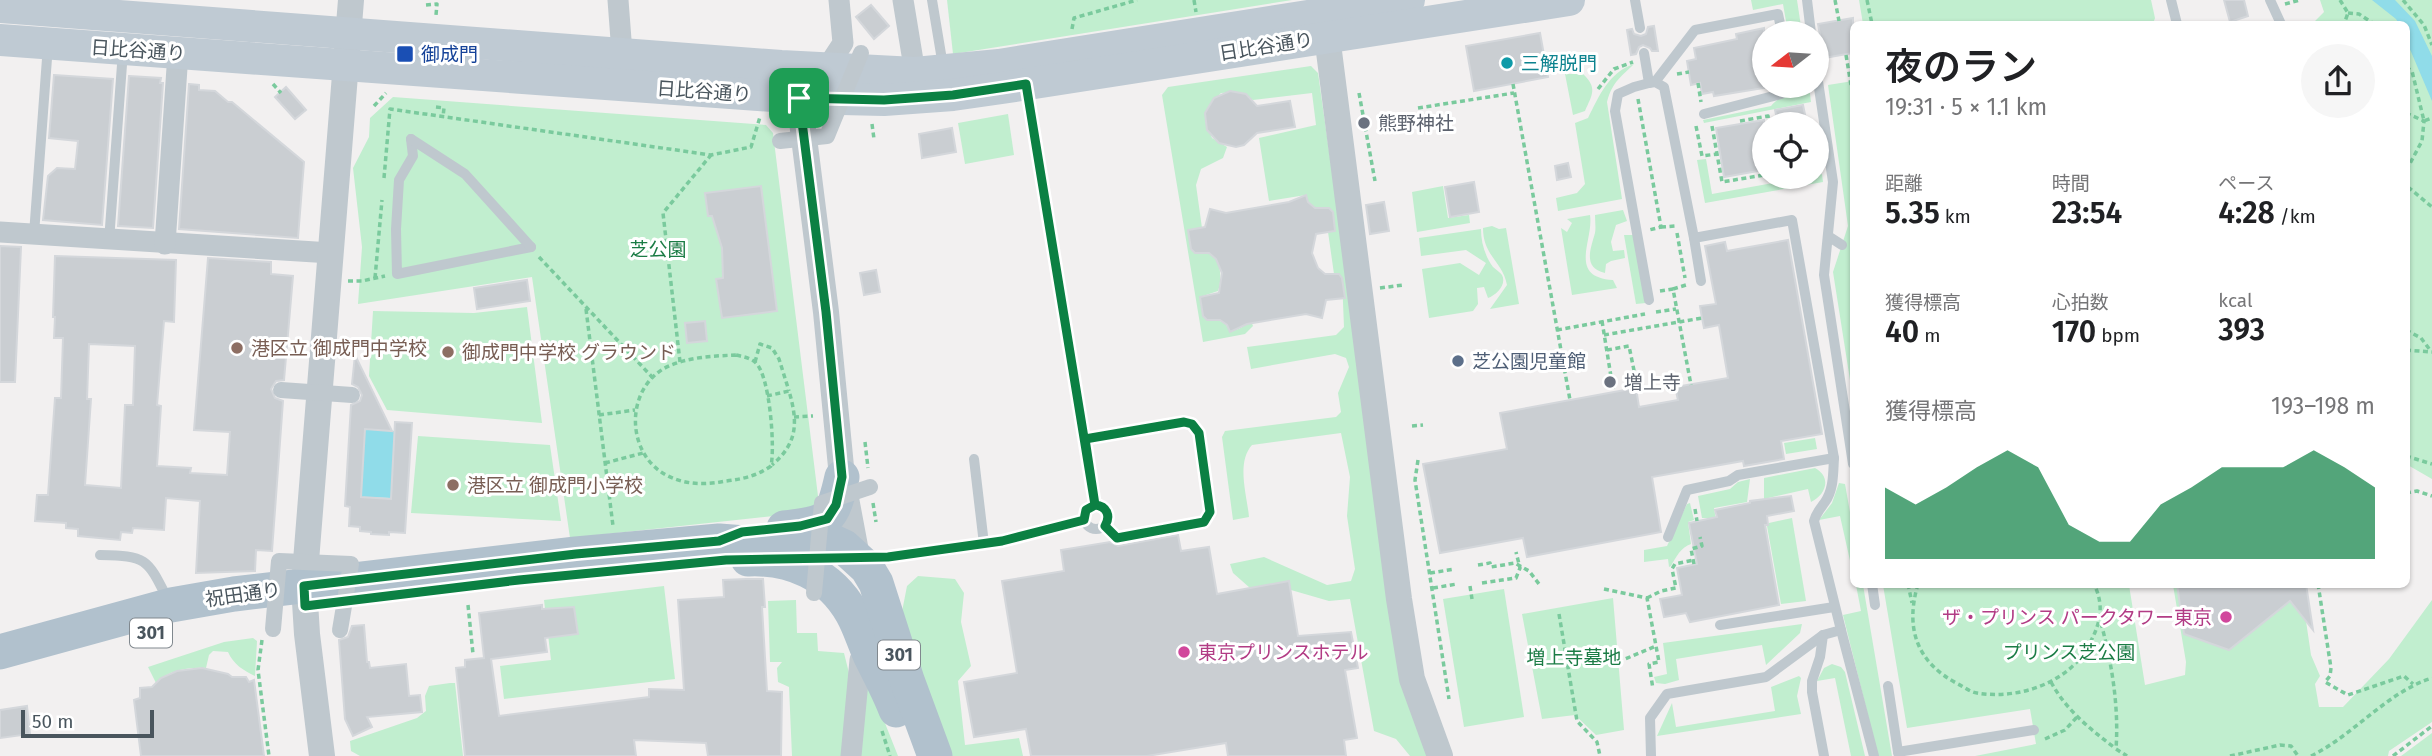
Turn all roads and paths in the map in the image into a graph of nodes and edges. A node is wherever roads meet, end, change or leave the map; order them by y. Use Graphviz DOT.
graph roads {
  1 [pos="351,0"];
  2 [pos="618,0"];
  3 [pos="839,0"];
  4 [pos="902,0"];
  5 [pos="932,0"];
  6 [pos="1137,0"];
  7 [pos="1409,0"];
  8 [pos="1569,0"];
  9 [pos="1635,0"];
  10 [pos="1807,0"];
  11 [pos="1835,0"];
  12 [pos="1867,0"];
  13 [pos="2171,0"];
  14 [pos="2270,0"];
  15 [pos="2340,0"];
  16 [pos="2403,0"];
  17 [pos="426,5"];
  18 [pos="0,6"];
  19 [pos="1498,6"];
  20 [pos="2348,13"];
  21 [pos="436,20"];
  22 [pos="1780,21"];
  23 [pos="1810,21"];
  24 [pos="1839,21"];
  25 [pos="1871,21"];
  26 [pos="2176,21"];
  27 [pos="2280,21"];
  28 [pos="2345,21"];
  29 [pos="2370,21"];
  30 [pos="1640,28"];
  31 [pos="349,33"];
  32 [pos="1072,35"];
  33 [pos="1327,36"];
  34 [pos="0,40"];
  35 [pos="48,44"];
  36 [pos="2432,45"];
  37 [pos="124,49"];
  38 [pos="178,53"];
  39 [pos="622,53"];
  40 [pos="861,53"];
  41 [pos="1644,53"];
  42 [pos="1846,55"];
  43 [pos="1630,63"];
  44 [pos="346,64"];
  45 [pos="781,66"];
  46 [pos="826,69"];
  47 [pos="1850,70"];
  48 [pos="2410,70"];
  49 [pos="930,72"];
  50 [pos="1024,72"];
  51 [pos="1689,72"];
  52 [pos="1677,75"];
  53 [pos="271,82"];
  54 [pos="1652,83"];
  55 [pos="1698,83"];
  56 [pos="1513,84"];
  57 [pos="1636,86"];
  58 [pos="1598,89"];
  59 [pos="281,93"];
  60 [pos="1514,93"];
  61 [pos="1360,95"];
  62 [pos="799,98"];
  63 [pos="1763,98"];
  64 [pos="1820,98"];
  65 [pos="436,107"];
  66 [pos="1418,108"];
  67 [pos="390,109"];
  68 [pos="767,112"];
  69 [pos="1700,112"];
  70 [pos="2410,115"];
  71 [pos="443,117"];
  72 [pos="2432,118"];
  73 [pos="1752,119"];
  74 [pos="2424,121"];
  75 [pos="1734,122"];
  76 [pos="872,124"];
  77 [pos="1723,124"];
  78 [pos="874,139"];
  79 [pos="780,141"];
  80 [pos="1717,154"];
  81 [pos="711,155"];
  82 [pos="1702,156"];
  83 [pos="1692,158"];
  84 [pos="2410,164"];
  85 [pos="1752,177"];
  86 [pos="1375,181"];
  87 [pos="2410,189"];
  88 [pos="2432,207"];
  89 [pos="1661,227"];
  90 [pos="0,232"];
  91 [pos="34,234"];
  92 [pos="1828,236"];
  93 [pos="1649,237"];
  94 [pos="1693,238"];
  95 [pos="109,241"];
  96 [pos="166,244"];
  97 [pos="1842,245"];
  98 [pos="531,247"];
  99 [pos="331,253"];
  100 [pos="397,274"];
  101 [pos="330,280"];
  102 [pos="1701,281"];
  103 [pos="1658,283"];
  104 [pos="1672,289"];
  105 [pos="1649,300"];
  106 [pos="586,309"];
  107 [pos="1676,309"];
  108 [pos="1702,318"];
  109 [pos="1602,321"];
  110 [pos="1679,322"];
  111 [pos="1557,330"];
  112 [pos="2410,332"];
  113 [pos="1604,335"];
  114 [pos="1607,350"];
  115 [pos="2410,350"];
  116 [pos="2431,351"];
  117 [pos="680,362"];
  118 [pos="755,362"];
  119 [pos="653,377"];
  120 [pos="1691,384"];
  121 [pos="1637,385"];
  122 [pos="1614,389"];
  123 [pos="281,390"];
  124 [pos="789,391"];
  125 [pos="352,395"];
  126 [pos="767,396"];
  127 [pos="1570,400"];
  128 [pos="636,410"];
  129 [pos="599,415"];
  130 [pos="813,416"];
  131 [pos="794,417"];
  132 [pos="1423,425"];
  133 [pos="1412,426"];
  134 [pos="1085,439"];
  135 [pos="865,442"];
  136 [pos="1850,444"];
  137 [pos="643,453"];
  138 [pos="2410,457"];
  139 [pos="1834,458"];
  140 [pos="974,459"];
  141 [pos="1418,460"];
  142 [pos="605,463"];
  143 [pos="2432,464"];
  144 [pos="771,466"];
  145 [pos="856,482"];
  146 [pos="2410,492"];
  147 [pos="2432,496"];
  148 [pos="1095,505"];
  149 [pos="1084,520"];
  150 [pos="1105,526"];
  151 [pos="1668,537"];
  152 [pos="1700,537"];
  153 [pos="614,538"];
  154 [pos="719,541"];
  155 [pos="984,544"];
  156 [pos="1516,552"];
  157 [pos="100,555"];
  158 [pos="767,558"];
  159 [pos="857,558"];
  160 [pos="1478,565"];
  161 [pos="1520,568"];
  162 [pos="1455,569"];
  163 [pos="1430,573"];
  164 [pos="1497,581"];
  165 [pos="1457,583"];
  166 [pos="1482,583"];
  167 [pos="1539,584"];
  168 [pos="1470,586"];
  169 [pos="1498,587"];
  170 [pos="1433,588"];
  171 [pos="1873,588"];
  172 [pos="1910,588"];
  173 [pos="1917,588"];
  174 [pos="2096,588"];
  175 [pos="2319,588"];
  176 [pos="1604,589"];
  177 [pos="814,593"];
  178 [pos="304,596"];
  179 [pos="1647,598"];
  180 [pos="1472,599"];
  181 [pos="171,605"];
  182 [pos="468,605"];
  183 [pos="1875,605"];
  184 [pos="1912,605"];
  185 [pos="1834,607"];
  186 [pos="1559,614"];
  187 [pos="2101,621"];
  188 [pos="1720,625"];
  189 [pos="273,629"];
  190 [pos="340,630"];
  191 [pos="1841,630"];
  192 [pos="1823,635"];
  193 [pos="1656,646"];
  194 [pos="0,652"];
  195 [pos="473,654"];
  196 [pos="870,655"];
  197 [pos="1618,662"];
  198 [pos="0,674"];
  199 [pos="2432,678"];
  200 [pos="2051,682"];
  201 [pos="2413,684"];
  202 [pos="1888,686"];
  203 [pos="888,689"];
  204 [pos="1449,699"];
  205 [pos="1657,708"];
  206 [pos="2077,718"];
  207 [pos="2432,726"];
  208 [pos="2034,730"];
  209 [pos="2040,741"];
  210 [pos="2116,749"];
  211 [pos="1899,754"];
  212 [pos="269,756"];
  213 [pos="322,756"];
  214 [pos="850,756"];
  215 [pos="914,756"];
  216 [pos="935,756"];
  217 [pos="1440,756"];
  218 [pos="1600,756"];
  219 [pos="1651,756"];
  220 [pos="1824,756"];
  221 [pos="1874,756"];
  222 [pos="2127,756"];
  223 [pos="2230,756"];
  224 [pos="2298,756"];
  225 [pos="2311,756"];
  226 [pos="2393,756"];
  1 -- 31 [label="street"];
  2 -- 39 [label="street"];
  3 -- 46 [label="street"];
  4 -- 49 [label="street"];
  5 -- 49 [label="lane"];
  6 -- 32 [label="path"];
  7 -- 50 [label="main road, 日比谷通り"];
  8 -- 19 [label="main road, 日比谷通り"];
  9 -- 30 [label="lane"];
  10 -- 23 [label="lane"];
  11 -- 24 [label="path"];
  12 -- 25 [label="path"];
  13 -- 26 [label="lane"];
  14 -- 27 [label="lane"];
  15 -- 20 [label="path"];
  16 -- 36 [label="path"];
  17 -- 21 [label="path"];
  18 -- 31 [label="main road, 日比谷通り"];
  19 -- 33 [label="main road, 日比谷通り"];
  20 -- 28 [label="path"];
  20 -- 29 [label="path"];
  22 -- 54 [label="lane"];
  31 -- 39 [label="main road, 日比谷通り"];
  31 -- 44 [label="street"];
  33 -- 50 [label="main road, 日比谷通り"];
  33 -- 217 [label="street"];
  34 -- 35 [label="main road, 日比谷通り"];
  35 -- 37 [label="main road, 日比谷通り"];
  35 -- 91 [label="lane"];
  37 -- 38 [label="main road, 日比谷通り"];
  37 -- 95 [label="lane"];
  38 -- 44 [label="main road, 日比谷通り"];
  38 -- 96 [label="street"];
  39 -- 45 [label="main road, 日比谷通り"];
  40 -- 79 [label="street, bridge"];
  41 -- 54 [label="lane"];
  42 -- 47 [label="path"];
  43 -- 58 [label="path"];
  44 -- 62 [label="main road, 日比谷通り"];
  44 -- 99 [label="street"];
  45 -- 46 [label="main road, 日比谷通り"];
  45 -- 62 [label="main road"];
  46 -- 49 [label="main road, 日比谷通り"];
  46 -- 62 [label="main road"];
  48 -- 74 [label="path"];
  49 -- 50 [label="main road, 日比谷通り"];
  50 -- 62 [label="main road, 日比谷通り"];
  50 -- 134 [label="lane"];
  51 -- 52 [label="path"];
  53 -- 59 [label="path"];
  54 -- 57 [label="lane"];
  54 -- 94 [label="lane"];
  55 -- 69 [label="path"];
  56 -- 60 [label="path"];
  57 -- 89 [label="path"];
  57 -- 105 [label="lane"];
  60 -- 66 [label="path"];
  60 -- 111 [label="path"];
  61 -- 86 [label="path"];
  62 -- 145 [label="street"];
  63 -- 69 [label="lane"];
  64 -- 92 [label="lane"];
  65 -- 71 [label="path"];
  67 -- 71 [label="path"];
  68 -- 81 [label="path"];
  69 -- 82 [label="path"];
  70 -- 74 [label="path"];
  71 -- 81 [label="path"];
  72 -- 74 [label="path"];
  73 -- 75 [label="path"];
  74 -- 84 [label="path"];
  76 -- 78 [label="path"];
  77 -- 80 [label="path"];
  80 -- 82 [label="path"];
  80 -- 85 [label="path"];
  81 -- 117 [label="path"];
  82 -- 83 [label="path"];
  87 -- 88 [label="path"];
  89 -- 93 [label="path"];
  89 -- 104 [label="path"];
  90 -- 91 [label="street"];
  91 -- 95 [label="street"];
  92 -- 97 [label="lane"];
  92 -- 136 [label="lane"];
  94 -- 102 [label="lane"];
  94 -- 139 [label="lane"];
  95 -- 96 [label="street"];
  96 -- 99 [label="street"];
  98 -- 100 [label="lane"];
  98 -- 100 [label="lane"];
  98 -- 106 [label="path"];
  99 -- 101 [label="street"];
  100 -- 101 [label="path"];
  101 -- 178 [label="street"];
  103 -- 104 [label="path"];
  104 -- 107 [label="path"];
  106 -- 119 [label="path"];
  106 -- 129 [label="path"];
  107 -- 109 [label="path"];
  107 -- 110 [label="path"];
  108 -- 110 [label="path"];
  109 -- 111 [label="path"];
  109 -- 113 [label="path"];
  110 -- 113 [label="path"];
  110 -- 120 [label="path"];
  111 -- 127 [label="path"];
  112 -- 116 [label="path"];
  113 -- 114 [label="path"];
  114 -- 121 [label="path"];
  114 -- 122 [label="path"];
  115 -- 116 [label="path"];
  117 -- 118 [label="path"];
  117 -- 119 [label="path"];
  118 -- 124 [label="path"];
  118 -- 126 [label="path"];
  119 -- 128 [label="path"];
  123 -- 125 [label="street, bridge"];
  124 -- 126 [label="path"];
  124 -- 131 [label="path"];
  126 -- 144 [label="path"];
  128 -- 129 [label="path"];
  128 -- 137 [label="path"];
  129 -- 142 [label="path"];
  130 -- 131 [label="path"];
  131 -- 144 [label="path"];
  132 -- 133 [label="path"];
  134 -- 148 [label="lane"];
  134 -- 150 [label="lane"];
  135 -- 145 [label="path"];
  137 -- 142 [label="path"];
  137 -- 144 [label="path"];
  138 -- 143 [label="path"];
  139 -- 151 [label="lane"];
  139 -- 185 [label="lane"];
  140 -- 155 [label="lane"];
  141 -- 163 [label="path"];
  142 -- 153 [label="path"];
  145 -- 154 [label="main road"];
  145 -- 159 [label="street"];
  145 -- 177 [label="street, bridge"];
  146 -- 147 [label="path"];
  148 -- 149 [label="lane"];
  148 -- 150 [label="lane"];
  149 -- 150 [label="lane"];
  149 -- 155 [label="lane"];
  152 -- 179 [label="path"];
  154 -- 159 [label="main road, 祝田通り / 301"];
  154 -- 178 [label="main road, 祝田通り / 301"];
  155 -- 159 [label="lane"];
  156 -- 161 [label="path"];
  157 -- 181 [label="lane"];
  158 -- 159 [label="main road"];
  158 -- 178 [label="main road, 祝田通り / 301"];
  158 -- 196 [label="main road, 祝田通り / 301"];
  159 -- 203 [label="main road"];
  159 -- 216 [label="main road, 祝田通り / 301"];
  160 -- 161 [label="path"];
  161 -- 164 [label="path"];
  161 -- 167 [label="path"];
  162 -- 163 [label="path"];
  163 -- 170 [label="path"];
  164 -- 166 [label="path"];
  164 -- 169 [label="path"];
  165 -- 170 [label="path"];
  168 -- 180 [label="path"];
  170 -- 204 [label="path"];
  171 -- 183 [label="lane"];
  172 -- 184 [label="path"];
  173 -- 184 [label="path"];
  174 -- 187 [label="path"];
  175 -- 201 [label="path"];
  176 -- 179 [label="path"];
  178 -- 181 [label="main road, 祝田通り / 301"];
  178 -- 198 [label="main road, 祝田通り / 301"];
  178 -- 213 [label="street"];
  179 -- 193 [label="path"];
  181 -- 194 [label="main road, 祝田通り / 301"];
  182 -- 195 [label="path"];
  184 -- 200 [label="path"];
  185 -- 188 [label="lane"];
  185 -- 191 [label="lane"];
  186 -- 218 [label="path"];
  187 -- 200 [label="path"];
  187 -- 210 [label="path"];
  189 -- 190 [label="street, bridge"];
  189 -- 212 [label="path"];
  191 -- 192 [label="lane"];
  191 -- 221 [label="lane"];
  192 -- 205 [label="lane"];
  192 -- 220 [label="lane"];
  193 -- 197 [label="path"];
  193 -- 205 [label="path"];
  196 -- 203 [label="main road, 祝田通り / 301"];
  196 -- 214 [label="street"];
  199 -- 201 [label="path"];
  200 -- 206 [label="path"];
  201 -- 225 [label="path"];
  202 -- 211 [label="lane"];
  203 -- 215 [label="main road, 祝田通り / 301"];
  205 -- 219 [label="lane"];
  206 -- 209 [label="path"];
  206 -- 210 [label="path"];
  207 -- 226 [label="path"];
  208 -- 211 [label="lane"];
  210 -- 222 [label="path"];
  223 -- 224 [label="path"];
}
